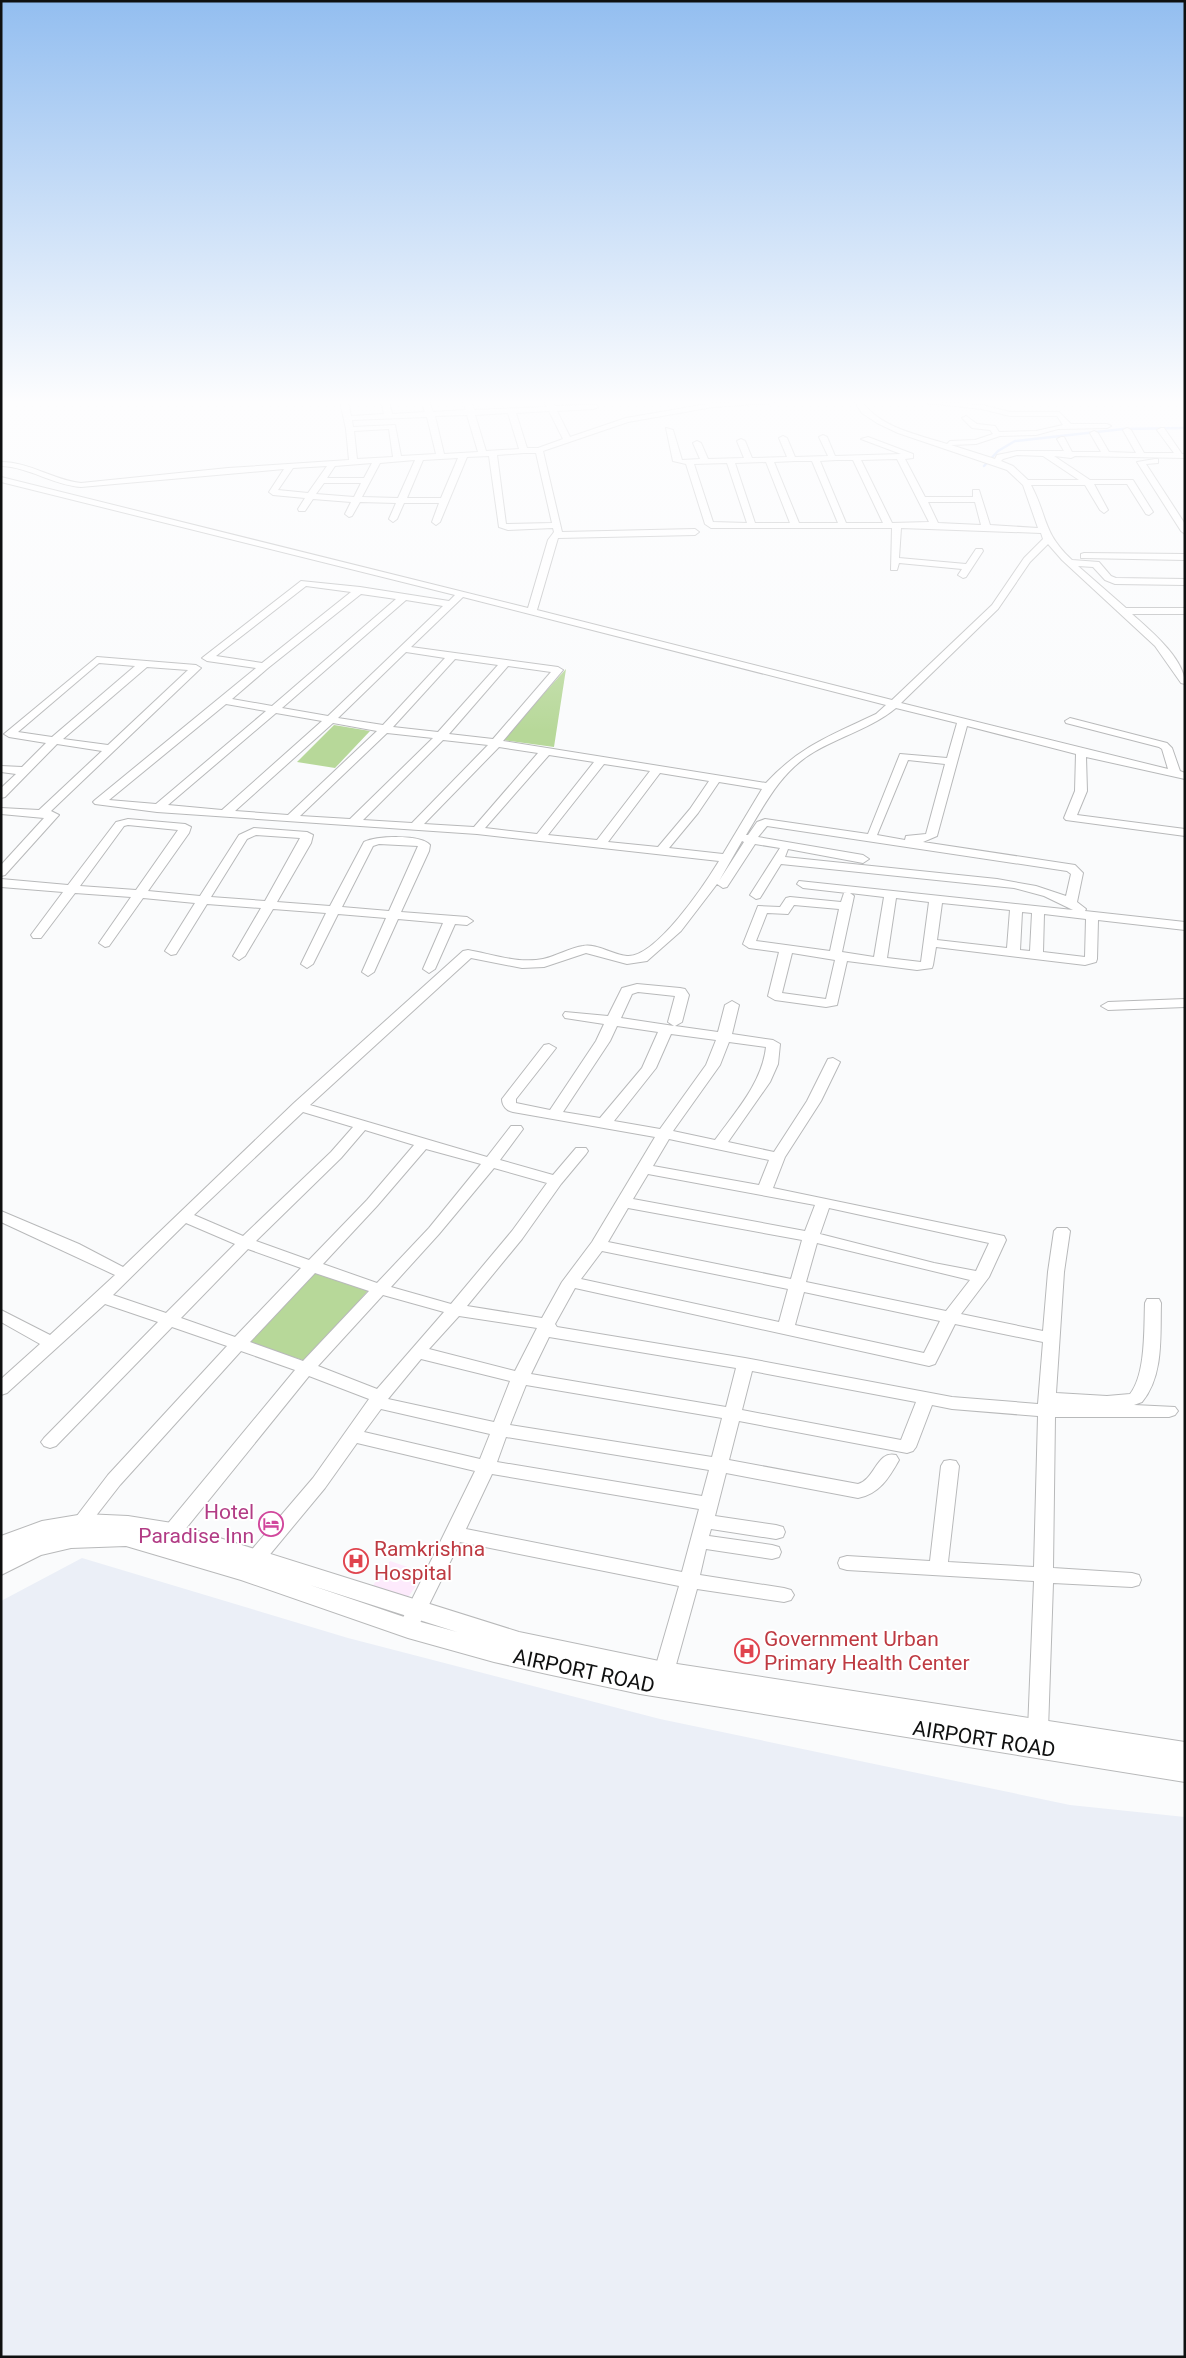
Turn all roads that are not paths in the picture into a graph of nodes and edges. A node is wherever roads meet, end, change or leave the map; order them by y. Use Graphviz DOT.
graph roads {
  1 [pos="129,511"];
  2 [pos="350,511"];
  3 [pos="397,511"];
  4 [pos="440,511"];
  5 [pos="500,511"];
  6 [pos="553,511"];
  7 [pos="705,511"];
  8 [pos="747,511"];
  9 [pos="790,511"];
  10 [pos="838,511"];
  11 [pos="885,511"];
  12 [pos="928,511"];
  13 [pos="981,511"];
  14 [pos="1039,511"];
  15 [pos="1172,511"];
  16 [pos="349,514"];
  17 [pos="393,519"];
  18 [pos="436,522"];
  19 [pos="556,525"];
  20 [pos="893,525"];
  21 [pos="935,525"];
  22 [pos="544,526"];
  23 [pos="752,526"];
  24 [pos="796,526"];
  25 [pos="844,526"];
  26 [pos="986,527"];
  27 [pos="1185,531"];
  28 [pos="695,532"];
  29 [pos="1046,535"];
  30 [pos="554,538"];
  31 [pos="979,551"];
  32 [pos="1185,557"];
  33 [pos="1066,559"];
  34 [pos="1185,582"];
  35 [pos="360,590"];
  36 [pos="461,594"];
  37 [pos="404,597"];
  38 [pos="452,604"];
  39 [pos="1122,611"];
  40 [pos="1185,611"];
  41 [pos="532,612"];
  42 [pos="404,649"];
  43 [pos="452,656"];
  44 [pos="505,663"];
  45 [pos="144,664"];
  46 [pos="264,666"];
  47 [pos="1185,681"];
  48 [pos="224,701"];
  49 [pos="895,704"];
  50 [pos="274,710"];
  51 [pos="330,720"];
  52 [pos="963,721"];
  53 [pos="1070,721"];
  54 [pos="385,729"];
  55 [pos="440,737"];
  56 [pos="54,741"];
  57 [pos="496,743"];
  58 [pos="110,749"];
  59 [pos="546,751"];
  60 [pos="1081,752"];
  61 [pos="600,761"];
  62 [pos="953,762"];
  63 [pos="1,769"];
  64 [pos="656,770"];
  65 [pos="25,771"];
  66 [pos="1180,775"];
  67 [pos="716,779"];
  68 [pos="769,787"];
  69 [pos="1,795"];
  70 [pos="157,809"];
  71 [pos="1,811"];
  72 [pos="42,814"];
  73 [pos="225,814"];
  74 [pos="291,818"];
  75 [pos="354,823"];
  76 [pos="414,828"];
  77 [pos="477,831"];
  78 [pos="859,832"];
  79 [pos="873,833"];
  80 [pos="1185,833"];
  81 [pos="540,838"];
  82 [pos="738,838"];
  83 [pos="752,840"];
  84 [pos="600,844"];
  85 [pos="786,846"];
  86 [pos="661,851"];
  87 [pos="727,858"];
  88 [pos="778,860"];
  89 [pos="868,864"];
  90 [pos="1,872"];
  91 [pos="1,883"];
  92 [pos="803,884"];
  93 [pos="721,887"];
  94 [pos="72,889"];
  95 [pos="849,890"];
  96 [pos="139,894"];
  97 [pos="891,894"];
  98 [pos="756,895"];
  99 [pos="936,899"];
  100 [pos="204,900"];
  101 [pos="1071,903"];
  102 [pos="269,906"];
  103 [pos="846,906"];
  104 [pos="1016,908"];
  105 [pos="1038,910"];
  106 [pos="335,911"];
  107 [pos="393,916"];
  108 [pos="1092,916"];
  109 [pos="451,920"];
  110 [pos="467,921"];
  111 [pos="1185,926"];
  112 [pos="37,935"];
  113 [pos="105,943"];
  114 [pos="930,943"];
  115 [pos="786,950"];
  116 [pos="171,951"];
  117 [pos="1013,953"];
  118 [pos="239,956"];
  119 [pos="838,956"];
  120 [pos="1036,956"];
  121 [pos="880,961"];
  122 [pos="307,964"];
  123 [pos="429,969"];
  124 [pos="368,972"];
  125 [pos="1185,1003"];
  126 [pos="732,1005"];
  127 [pos="1108,1006"];
  128 [pos="570,1015"];
  129 [pos="614,1018"];
  130 [pos="671,1025"];
  131 [pos="725,1034"];
  132 [pos="549,1048"];
  133 [pos="833,1062"];
  134 [pos="299,1106"];
  135 [pos="554,1115"];
  136 [pos="363,1124"];
  137 [pos="603,1124"];
  138 [pos="516,1128"];
  139 [pos="666,1134"];
  140 [pos="423,1143"];
  141 [pos="718,1146"];
  142 [pos="581,1151"];
  143 [pos="778,1157"];
  144 [pos="489,1162"];
  145 [pos="645,1169"];
  146 [pos="556,1181"];
  147 [pos="764,1191"];
  148 [pos="623,1202"];
  149 [pos="824,1202"];
  150 [pos="1,1216"];
  151 [pos="182,1216"];
  152 [pos="1062,1231"];
  153 [pos="811,1237"];
  154 [pos="245,1242"];
  155 [pos="598,1245"];
  156 [pos="313,1266"];
  157 [pos="124,1274"];
  158 [pos="981,1277"];
  159 [pos="570,1282"];
  160 [pos="798,1285"];
  161 [pos="379,1289"];
  162 [pos="102,1297"];
  163 [pos="1153,1303"];
  164 [pos="455,1310"];
  165 [pos="1,1315"];
  166 [pos="950,1318"];
  167 [pos="170,1320"];
  168 [pos="546,1324"];
  169 [pos="785,1330"];
  170 [pos="1051,1338"];
  171 [pos="51,1343"];
  172 [pos="238,1344"];
  173 [pos="416,1352"];
  174 [pos="745,1364"];
  175 [pos="306,1368"];
  176 [pos="520,1378"];
  177 [pos="1,1389"];
  178 [pos="926,1398"];
  179 [pos="378,1400"];
  180 [pos="1047,1405"];
  181 [pos="1169,1411"];
  182 [pos="733,1414"];
  183 [pos="500,1430"];
  184 [pos="353,1436"];
  185 [pos="50,1442"];
  186 [pos="890,1460"];
  187 [pos="720,1465"];
  188 [pos="950,1466"];
  189 [pos="486,1467"];
  190 [pos="708,1513"];
  191 [pos="82,1521"];
  192 [pos="172,1532"];
  193 [pos="776,1532"];
  194 [pos="455,1534"];
  195 [pos="698,1541"];
  196 [pos="1,1547"];
  197 [pos="772,1552"];
  198 [pos="256,1559"];
  199 [pos="847,1563"];
  200 [pos="1,1566"];
  201 [pos="938,1568"];
  202 [pos="1044,1575"];
  203 [pos="1132,1580"];
  204 [pos="690,1581"];
  205 [pos="784,1595"];
  206 [pos="413,1620"];
  207 [pos="664,1672"];
  208 [pos="1038,1730"];
  209 [pos="1185,1753"];
  210 [pos="1185,1771"];
  1 -- 36 [label="street"];
  2 -- 16 [label="street"];
  3 -- 17 [label="street"];
  4 -- 18 [label="street"];
  5 -- 22 [label="street"];
  6 -- 19 [label="street"];
  7 -- 23 [label="street"];
  8 -- 23 [label="street"];
  9 -- 24 [label="street"];
  10 -- 25 [label="street"];
  11 -- 20 [label="street"];
  12 -- 21 [label="street"];
  13 -- 26 [label="street"];
  14 -- 29 [label="street"];
  15 -- 27 [label="street"];
  19 -- 22 [label="street"];
  19 -- 30 [label="street"];
  20 -- 21 [label="street"];
  20 -- 25 [label="street"];
  20 -- 31 [label="street"];
  21 -- 26 [label="street"];
  22 -- 30 [label="street"];
  23 -- 24 [label="street"];
  24 -- 25 [label="street"];
  26 -- 29 [label="street"];
  28 -- 30 [label="street"];
  29 -- 33 [label="street"];
  29 -- 49 [label="street"];
  30 -- 41 [label="street"];
  32 -- 33 [label="street"];
  33 -- 34 [label="street"];
  33 -- 39 [label="street"];
  35 -- 37 [label="street"];
  35 -- 46 [label="street"];
  35 -- 46 [label="street"];
  36 -- 38 [label="street"];
  36 -- 41 [label="street"];
  37 -- 38 [label="street"];
  37 -- 50 [label="street"];
  38 -- 42 [label="street"];
  39 -- 40 [label="street"];
  39 -- 47 [label="street"];
  41 -- 49 [label="street"];
  42 -- 43 [label="street"];
  42 -- 51 [label="street"];
  43 -- 44 [label="street"];
  43 -- 54 [label="street"];
  44 -- 55 [label="street"];
  44 -- 57 [label="street"];
  45 -- 56 [label="street"];
  45 -- 56 [label="street"];
  45 -- 58 [label="street"];
  46 -- 48 [label="street"];
  48 -- 50 [label="street"];
  48 -- 70 [label="street"];
  49 -- 52 [label="street"];
  49 -- 68 [label="street"];
  50 -- 51 [label="street"];
  50 -- 70 [label="street"];
  51 -- 54 [label="street"];
  51 -- 73 [label="street"];
  52 -- 60 [label="street"];
  52 -- 62 [label="street"];
  53 -- 66 [label="street"];
  54 -- 55 [label="street"];
  54 -- 74 [label="street"];
  55 -- 57 [label="street"];
  55 -- 75 [label="street"];
  56 -- 58 [label="street"];
  56 -- 65 [label="street"];
  57 -- 59 [label="street"];
  57 -- 76 [label="street"];
  58 -- 72 [label="street"];
  59 -- 61 [label="street"];
  59 -- 77 [label="street"];
  60 -- 66 [label="street"];
  60 -- 80 [label="street"];
  61 -- 64 [label="street"];
  61 -- 81 [label="street"];
  62 -- 79 [label="street"];
  62 -- 79 [label="street"];
  63 -- 65 [label="street"];
  64 -- 67 [label="street"];
  64 -- 84 [label="street"];
  65 -- 69 [label="street"];
  67 -- 68 [label="street"];
  67 -- 86 [label="street"];
  68 -- 82 [label="street"];
  70 -- 73 [label="street"];
  71 -- 72 [label="street"];
  72 -- 90 [label="street"];
  73 -- 74 [label="street"];
  74 -- 75 [label="street"];
  75 -- 76 [label="street"];
  76 -- 77 [label="street"];
  77 -- 81 [label="street"];
  78 -- 79 [label="street"];
  81 -- 84 [label="street"];
  82 -- 83 [label="street"];
  82 -- 87 [label="street"];
  83 -- 85 [label="street"];
  83 -- 93 [label="street"];
  83 -- 101 [label="street"];
  84 -- 86 [label="street"];
  85 -- 88 [label="street"];
  85 -- 89 [label="street"];
  86 -- 87 [label="street"];
  87 -- 134 [label="street"];
  88 -- 89 [label="street"];
  88 -- 98 [label="street"];
  89 -- 101 [label="street"];
  91 -- 94 [label="street"];
  92 -- 95 [label="street"];
  94 -- 96 [label="street"];
  94 -- 96 [label="street"];
  94 -- 112 [label="street"];
  95 -- 97 [label="street"];
  95 -- 103 [label="street"];
  96 -- 100 [label="street"];
  96 -- 113 [label="street"];
  97 -- 99 [label="street"];
  97 -- 121 [label="street"];
  99 -- 104 [label="street"];
  99 -- 114 [label="street"];
  100 -- 102 [label="street"];
  100 -- 102 [label="street"];
  100 -- 116 [label="street"];
  101 -- 108 [label="street"];
  102 -- 106 [label="street"];
  102 -- 118 [label="street"];
  103 -- 115 [label="street"];
  103 -- 119 [label="street"];
  104 -- 105 [label="street"];
  104 -- 117 [label="street"];
  105 -- 108 [label="street"];
  105 -- 120 [label="street"];
  106 -- 107 [label="street"];
  106 -- 107 [label="street"];
  106 -- 122 [label="street"];
  107 -- 109 [label="street"];
  107 -- 124 [label="street"];
  108 -- 111 [label="street"];
  108 -- 120 [label="street"];
  109 -- 110 [label="street"];
  109 -- 123 [label="street"];
  114 -- 117 [label="street"];
  114 -- 121 [label="street"];
  115 -- 119 [label="street"];
  115 -- 119 [label="street"];
  117 -- 120 [label="street"];
  119 -- 121 [label="street"];
  125 -- 127 [label="street"];
  126 -- 131 [label="street"];
  128 -- 129 [label="street"];
  129 -- 130 [label="street"];
  129 -- 130 [label="street"];
  129 -- 135 [label="street"];
  130 -- 131 [label="street"];
  130 -- 137 [label="street"];
  131 -- 139 [label="street"];
  131 -- 141 [label="street"];
  132 -- 135 [label="street"];
  133 -- 143 [label="street"];
  134 -- 136 [label="street"];
  134 -- 151 [label="street"];
  135 -- 137 [label="street"];
  136 -- 140 [label="street"];
  136 -- 154 [label="street"];
  137 -- 139 [label="street"];
  138 -- 144 [label="street"];
  139 -- 141 [label="street"];
  139 -- 145 [label="street"];
  140 -- 144 [label="street"];
  140 -- 156 [label="street"];
  141 -- 143 [label="street"];
  142 -- 146 [label="street"];
  143 -- 147 [label="street"];
  144 -- 146 [label="street"];
  144 -- 161 [label="street"];
  145 -- 147 [label="street"];
  145 -- 148 [label="street"];
  146 -- 164 [label="street"];
  147 -- 149 [label="street"];
  148 -- 153 [label="street"];
  148 -- 155 [label="street"];
  149 -- 153 [label="street"];
  149 -- 158 [label="street"];
  150 -- 157 [label="street"];
  151 -- 154 [label="street"];
  151 -- 157 [label="street"];
  152 -- 170 [label="street"];
  153 -- 158 [label="street"];
  153 -- 160 [label="street"];
  154 -- 156 [label="street"];
  154 -- 167 [label="street"];
  155 -- 159 [label="street"];
  155 -- 160 [label="street"];
  156 -- 161 [label="street"];
  156 -- 172 [label="street"];
  157 -- 162 [label="street"];
  158 -- 166 [label="street"];
  159 -- 168 [label="street"];
  159 -- 169 [label="street"];
  160 -- 166 [label="street"];
  160 -- 169 [label="street"];
  161 -- 164 [label="street"];
  161 -- 175 [label="street"];
  162 -- 167 [label="street"];
  162 -- 171 [label="street"];
  163 -- 180 [label="street"];
  164 -- 168 [label="street"];
  164 -- 173 [label="street"];
  165 -- 171 [label="street"];
  166 -- 169 [label="street"];
  166 -- 170 [label="street"];
  167 -- 172 [label="street"];
  167 -- 185 [label="street"];
  168 -- 174 [label="street"];
  168 -- 176 [label="street"];
  170 -- 180 [label="street"];
  171 -- 177 [label="street"];
  172 -- 175 [label="street"];
  172 -- 191 [label="street"];
  173 -- 176 [label="street"];
  173 -- 179 [label="street"];
  174 -- 178 [label="street"];
  174 -- 182 [label="street"];
  175 -- 179 [label="street"];
  175 -- 192 [label="street"];
  176 -- 182 [label="street"];
  176 -- 183 [label="street"];
  178 -- 180 [label="street"];
  178 -- 182 [label="street"];
  179 -- 183 [label="street"];
  179 -- 184 [label="street"];
  180 -- 181 [label="street"];
  180 -- 202 [label="street"];
  182 -- 187 [label="street"];
  183 -- 187 [label="street"];
  183 -- 189 [label="street"];
  184 -- 189 [label="street"];
  184 -- 198 [label="street"];
  186 -- 187 [label="street"];
  187 -- 190 [label="street"];
  188 -- 201 [label="street"];
  189 -- 190 [label="street"];
  189 -- 194 [label="street"];
  190 -- 193 [label="street"];
  190 -- 195 [label="street"];
  191 -- 192 [label="main road, AIRPORT ROAD"];
  191 -- 196 [label="main road, AIRPORT ROAD"];
  192 -- 198 [label="main road, AIRPORT ROAD"];
  194 -- 204 [label="street"];
  194 -- 206 [label="street"];
  195 -- 197 [label="street"];
  195 -- 204 [label="street"];
  198 -- 206 [label="main road, AIRPORT ROAD"];
  199 -- 201 [label="street"];
  200 -- 206 [label="main road, AIRPORT ROAD"];
  201 -- 202 [label="street"];
  202 -- 203 [label="street"];
  202 -- 208 [label="street"];
  204 -- 205 [label="street"];
  204 -- 207 [label="street"];
  206 -- 207 [label="main road, AIRPORT ROAD"];
  206 -- 210 [label="main road, AIRPORT ROAD"];
  207 -- 208 [label="main road, AIRPORT ROAD"];
  208 -- 209 [label="main road, AIRPORT ROAD"];
}
